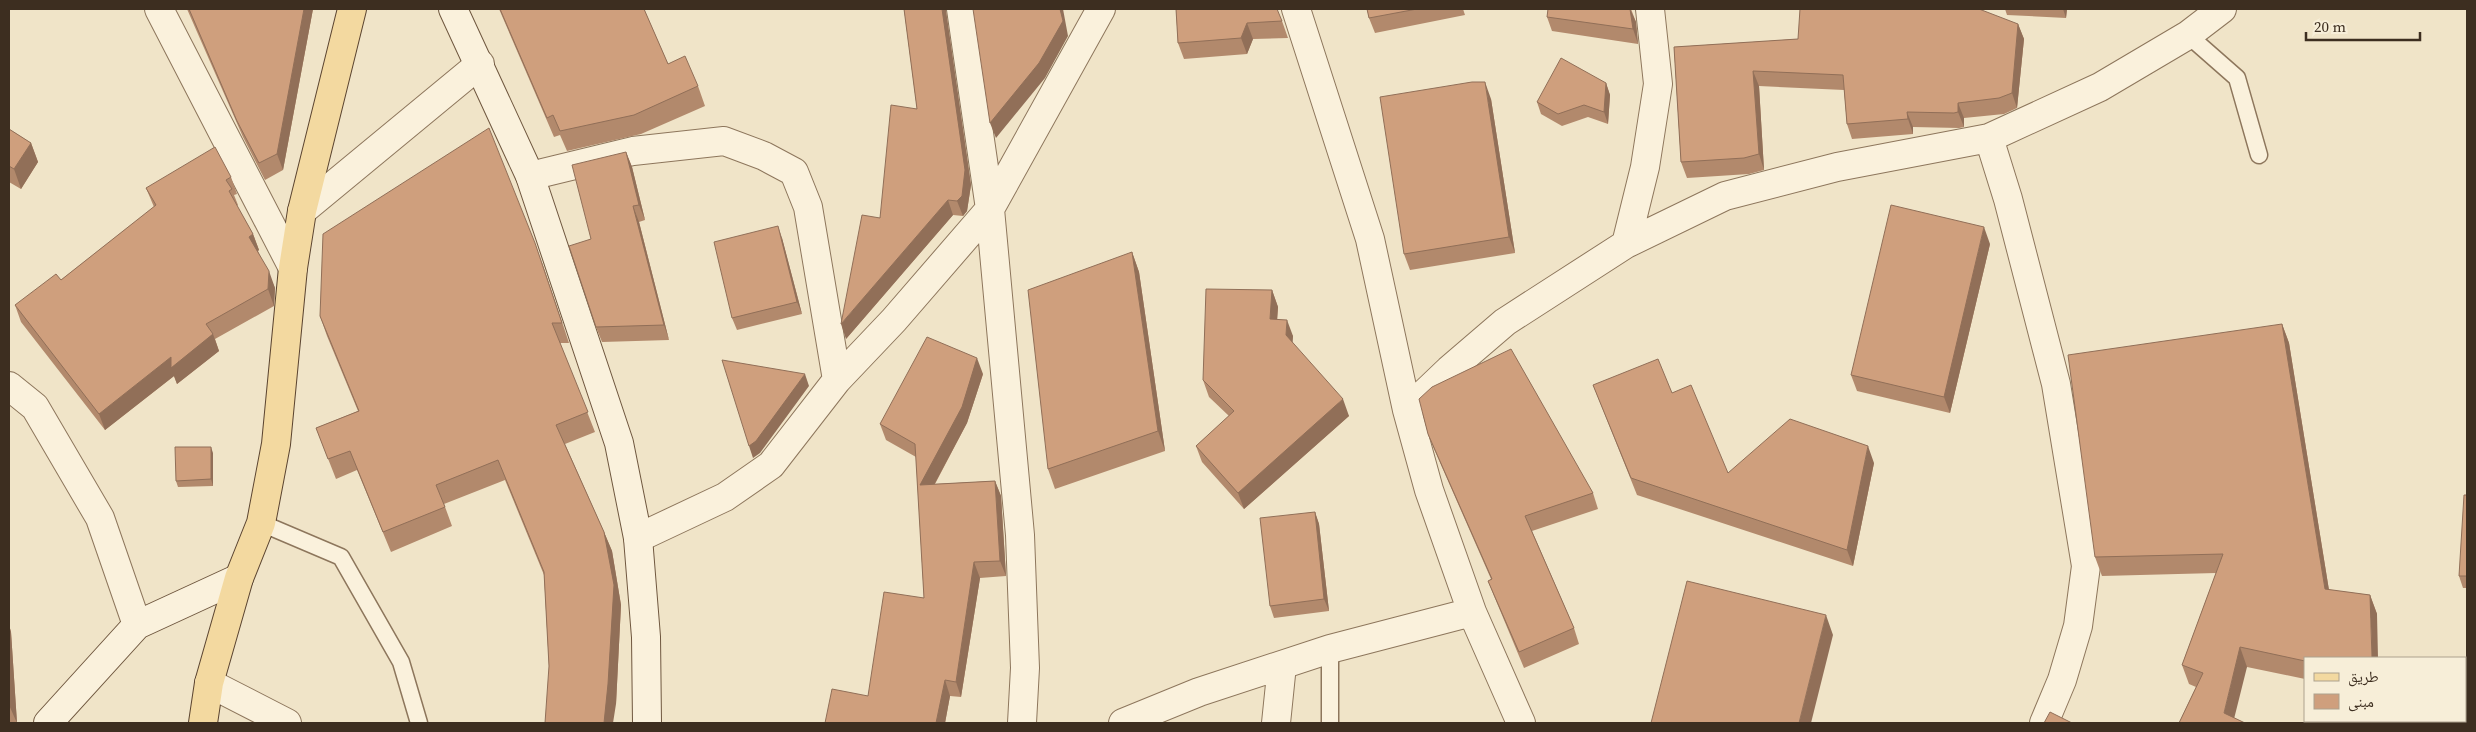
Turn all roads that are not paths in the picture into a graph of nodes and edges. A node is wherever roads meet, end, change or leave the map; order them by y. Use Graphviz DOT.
graph roads {
  1 [pos="160,9"];
  2 [pos="352,9"];
  3 [pos="453,9"];
  4 [pos="962,9"];
  5 [pos="1101,9"];
  6 [pos="1296,9"];
  7 [pos="1650,9"];
  8 [pos="2214,11"];
  9 [pos="2188,35"];
  10 [pos="480,64"];
  11 [pos="1990,138"];
  12 [pos="2259,155"];
  13 [pos="530,176"];
  14 [pos="990,209"];
  15 [pos="302,211"];
  16 [pos="1626,244"];
  17 [pos="293,268"];
  18 [pos="837,380"];
  19 [pos="9,386"];
  20 [pos="1407,410"];
  21 [pos="260,523"];
  22 [pos="638,538"];
  23 [pos="239,578"];
  24 [pos="1472,612"];
  25 [pos="137,625"];
  26 [pos="1330,649"];
  27 [pos="1282,665"];
  28 [pos="209,684"];
  29 [pos="48,723"];
  30 [pos="202,723"];
  31 [pos="287,723"];
  32 [pos="419,723"];
  33 [pos="647,723"];
  34 [pos="1022,723"];
  35 [pos="1123,723"];
  36 [pos="1276,723"];
  37 [pos="1330,723"];
  38 [pos="1521,723"];
  39 [pos="2044,723"];
  1 -- 17 [label="street"];
  2 -- 15 [label="main road"];
  3 -- 10 [label="street"];
  4 -- 14 [label="street"];
  5 -- 14 [label="street"];
  6 -- 20 [label="street"];
  7 -- 16 [label="street"];
  8 -- 9 [label="street"];
  9 -- 11 [label="street"];
  9 -- 12 [label="lane"];
  10 -- 13 [label="street"];
  10 -- 15 [label="street"];
  11 -- 16 [label="street"];
  11 -- 39 [label="street"];
  13 -- 18 [label="street"];
  13 -- 22 [label="street"];
  14 -- 18 [label="street"];
  14 -- 34 [label="street"];
  15 -- 17 [label="main road"];
  16 -- 20 [label="street"];
  17 -- 21 [label="main road"];
  18 -- 22 [label="street"];
  19 -- 25 [label="street"];
  20 -- 24 [label="street"];
  21 -- 23 [label="main road"];
  21 -- 32 [label="lane"];
  22 -- 33 [label="street"];
  23 -- 25 [label="street"];
  23 -- 28 [label="main road"];
  24 -- 26 [label="street"];
  24 -- 38 [label="street"];
  25 -- 29 [label="street"];
  26 -- 27 [label="street"];
  26 -- 37 [label="lane"];
  27 -- 35 [label="street"];
  27 -- 36 [label="street"];
  28 -- 30 [label="main road"];
  28 -- 31 [label="street"];
}
